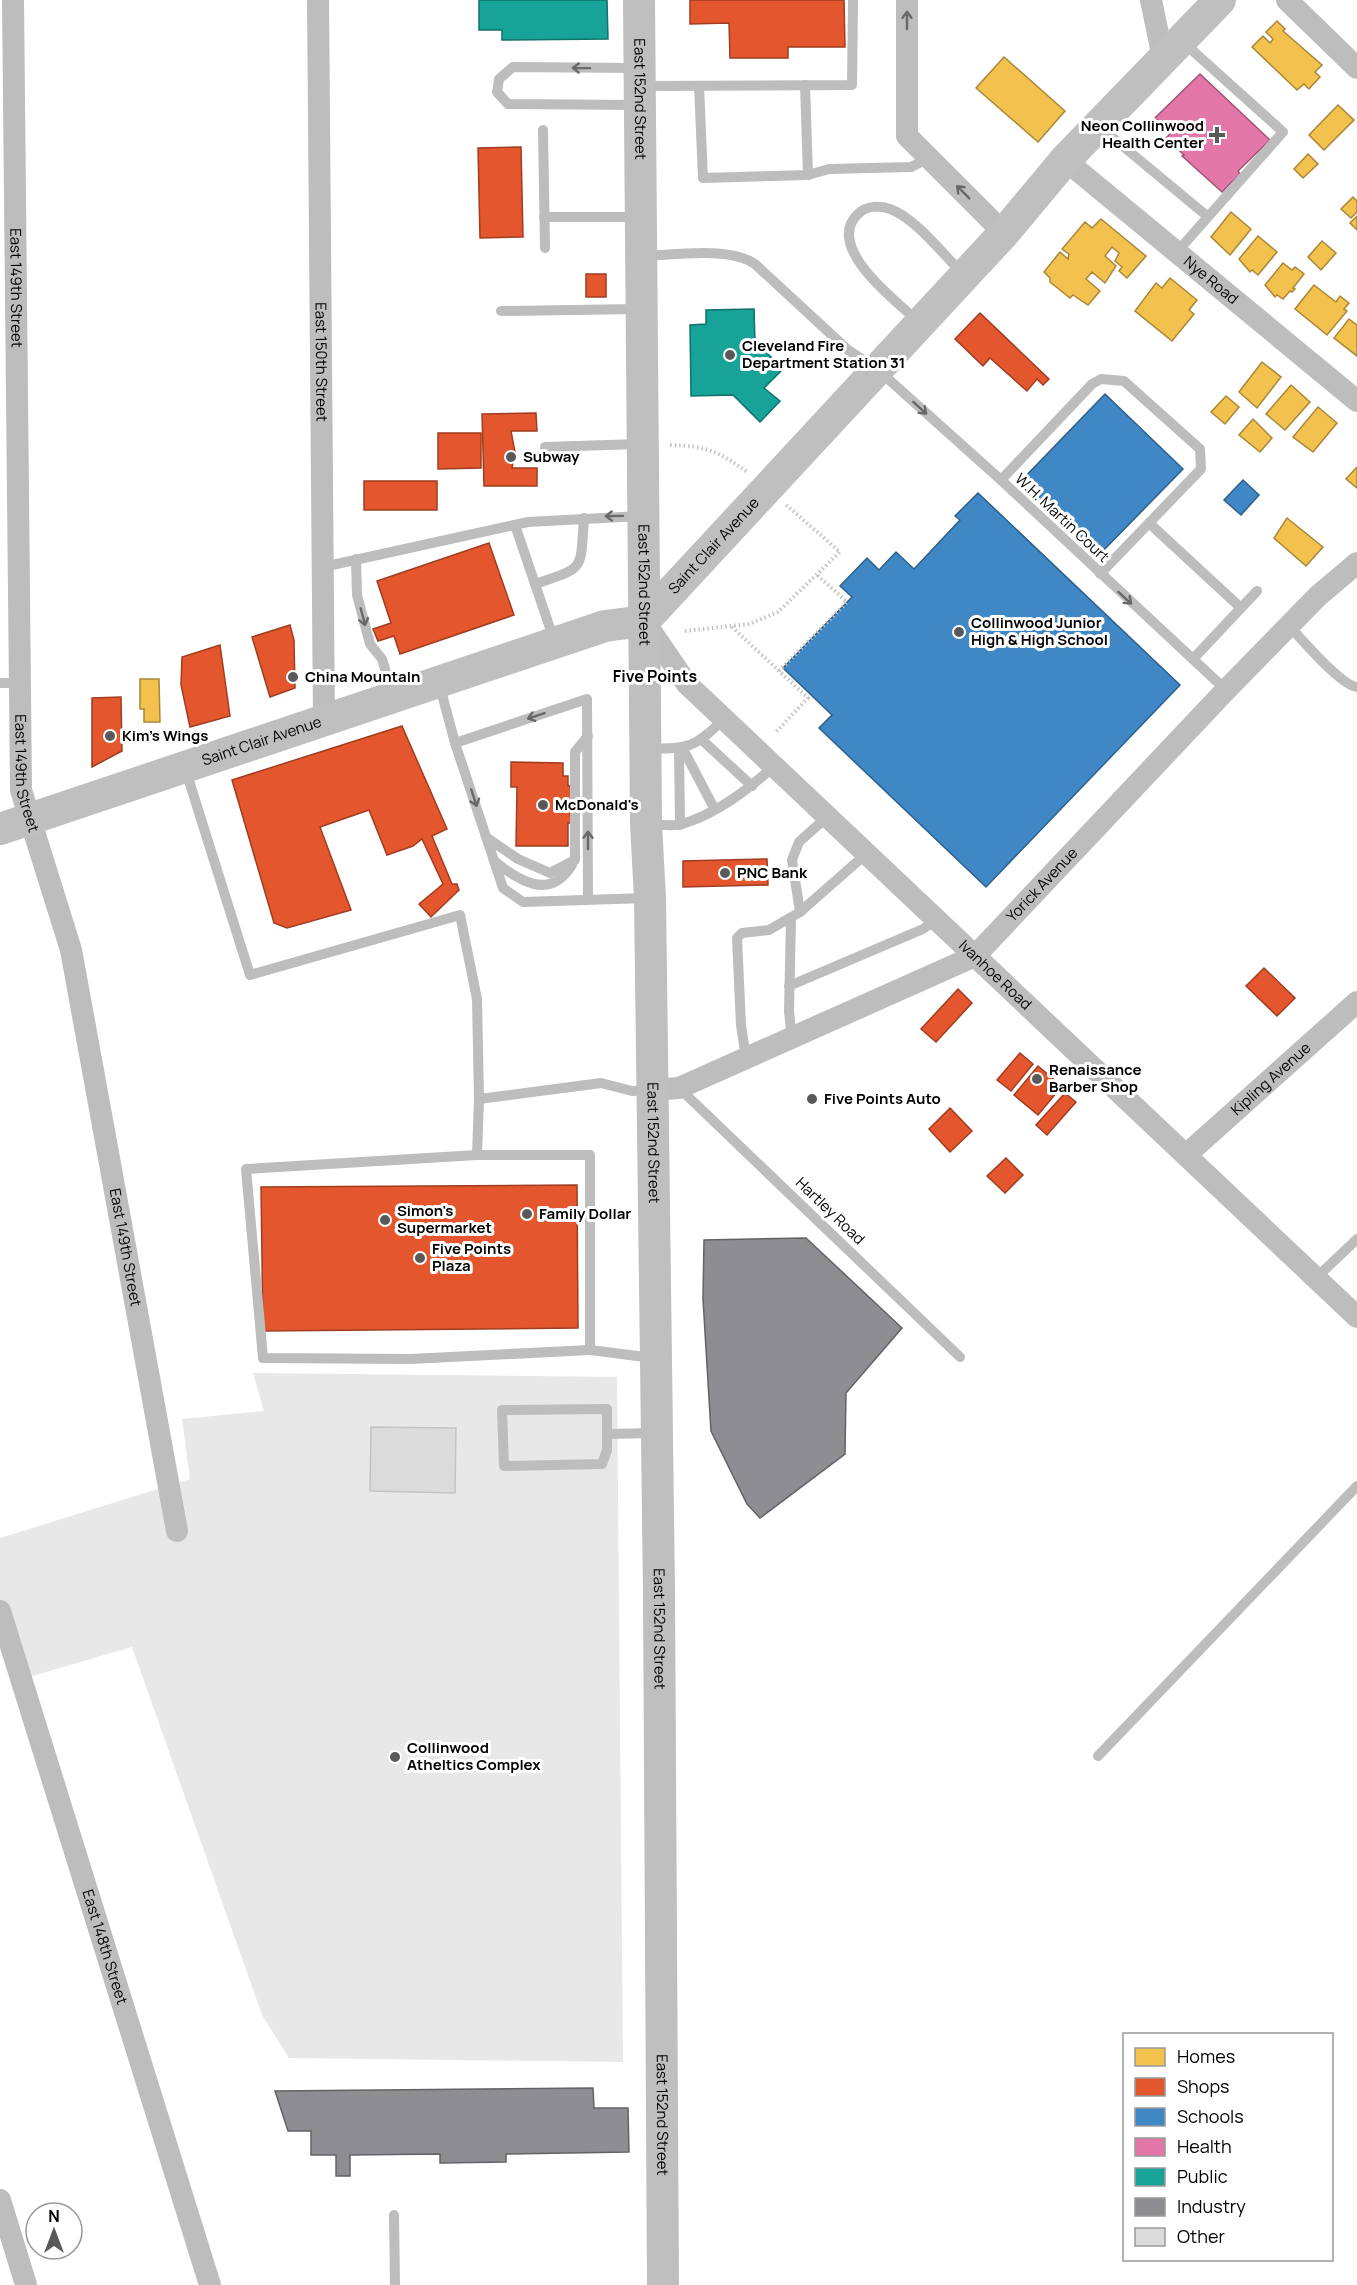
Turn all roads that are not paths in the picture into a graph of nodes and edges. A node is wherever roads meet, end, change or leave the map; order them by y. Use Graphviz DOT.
graph roads {
  1 [pos="13,0"];
  2 [pos="318,0"];
  3 [pos="639,0"];
  4 [pos="853,0"];
  5 [pos="907,0"];
  6 [pos="1151,0"];
  7 [pos="1220,0"];
  8 [pos="1287,0"];
  9 [pos="1172,49"];
  10 [pos="1357,68"];
  11 [pos="805,85"];
  12 [pos="699,86"];
  13 [pos="640,87"];
  14 [pos="1098,126"];
  15 [pos="543,130"];
  16 [pos="929,158"];
  17 [pos="1065,160"];
  18 [pos="808,175"];
  19 [pos="1207,216"];
  20 [pos="544,218"];
  21 [pos="641,218"];
  22 [pos="1004,233"];
  23 [pos="545,248"];
  24 [pos="1176,252"];
  25 [pos="641,256"];
  26 [pos="965,275"];
  27 [pos="642,308"];
  28 [pos="501,311"];
  29 [pos="920,323"];
  30 [pos="877,369"];
  31 [pos="1357,401"];
  32 [pos="656,445"];
  33 [pos="545,447"];
  34 [pos="1001,480"];
  35 [pos="643,516"];
  36 [pos="584,518"];
  37 [pos="1149,523"];
  38 [pos="514,525"];
  39 [pos="356,559"];
  40 [pos="1357,563"];
  41 [pos="323,567"];
  42 [pos="1100,574"];
  43 [pos="535,584"];
  44 [pos="1257,591"];
  45 [pos="1240,608"];
  46 [pos="644,621"];
  47 [pos="1289,626"];
  48 [pos="555,643"];
  49 [pos="1192,659"];
  50 [pos="10,682"];
  51 [pos="439,682"];
  52 [pos="1357,687"];
  53 [pos="1226,690"];
  54 [pos="394,698"];
  55 [pos="724,718"];
  56 [pos="324,722"];
  57 [pos="588,736"];
  58 [pos="702,740"];
  59 [pos="455,743"];
  60 [pos="681,748"];
  61 [pos="645,749"];
  62 [pos="774,766"];
  63 [pos="185,768"];
  64 [pos="752,786"];
  65 [pos="714,808"];
  66 [pos="828,816"];
  67 [pos="31,819"];
  68 [pos="646,824"];
  69 [pos="680,825"];
  70 [pos="0,829"];
  71 [pos="486,837"];
  72 [pos="866,854"];
  73 [pos="575,860"];
  74 [pos="494,861"];
  75 [pos="650,898"];
  76 [pos="588,899"];
  77 [pos="796,915"];
  78 [pos="936,920"];
  79 [pos="975,956"];
  80 [pos="789,986"];
  81 [pos="1357,1002"];
  82 [pos="792,1038"];
  83 [pos="746,1058"];
  84 [pos="665,1089"];
  85 [pos="479,1099"];
  86 [pos="477,1155"];
  87 [pos="1186,1155"];
  88 [pos="1357,1239"];
  89 [pos="1316,1278"];
  90 [pos="1357,1317"];
  91 [pos="590,1350"];
  92 [pos="960,1357"];
  93 [pos="656,1358"];
  94 [pos="657,1433"];
  95 [pos="608,1434"];
  96 [pos="1357,1486"];
  97 [pos="177,1532"];
  98 [pos="0,1611"];
  99 [pos="8,1662"];
  100 [pos="1098,1756"];
  101 [pos="0,2200"];
  102 [pos="394,2215"];
  103 [pos="26,2285"];
  104 [pos="210,2285"];
  105 [pos="396,2285"];
  106 [pos="663,2285"];
  1 -- 50 [label="street, East 149th Street"];
  2 -- 41 [label="street, East 150th Street"];
  3 -- 13 [label="street, East 152nd Street"];
  4 -- 11 [label="lane"];
  16 -- 5 [label="street, one-way"];
  6 -- 9 [label="street"];
  7 -- 9 [label="street, Saint Clair Avenue"];
  8 -- 10 [label="street"];
  9 -- 14 [label="street, Saint Clair Avenue"];
  9 -- 19 [label="lane"];
  11 -- 12 [label="lane"];
  11 -- 18 [label="lane"];
  12 -- 13 [label="lane"];
  12 -- 18 [label="lane"];
  13 -- 13 [label="lane, one-way"];
  13 -- 21 [label="street, East 152nd Street"];
  14 -- 17 [label="street, Saint Clair Avenue"];
  14 -- 19 [label="lane"];
  15 -- 20 [label="lane"];
  16 -- 18 [label="lane"];
  22 -- 16 [label="street, one-way"];
  17 -- 22 [label="street, Saint Clair Avenue"];
  17 -- 24 [label="street, Nye Road"];
  19 -- 24 [label="lane"];
  20 -- 21 [label="lane"];
  20 -- 23 [label="lane"];
  21 -- 25 [label="street, East 152nd Street"];
  22 -- 26 [label="street, Saint Clair Avenue"];
  24 -- 31 [label="street, Nye Road"];
  25 -- 27 [label="street, East 152nd Street"];
  25 -- 30 [label="lane, W.H. Martin Court"];
  26 -- 29 [label="street, Saint Clair Avenue"];
  26 -- 29 [label="lane"];
  27 -- 28 [label="lane"];
  27 -- 32 [label="street, East 152nd Street"];
  29 -- 30 [label="street, Saint Clair Avenue"];
  30 -- 34 [label="lane, W.H. Martin Court, one-way"];
  30 -- 46 [label="street, Saint Clair Avenue"];
  32 -- 33 [label="lane"];
  32 -- 35 [label="street, East 152nd Street"];
  34 -- 37 [label="lane"];
  34 -- 42 [label="lane, W.H. Martin Court"];
  35 -- 36 [label="lane, one-way"];
  35 -- 46 [label="street, East 152nd Street"];
  36 -- 38 [label="lane"];
  36 -- 43 [label="lane"];
  37 -- 42 [label="lane"];
  37 -- 45 [label="lane"];
  38 -- 39 [label="lane"];
  38 -- 43 [label="lane"];
  39 -- 41 [label="lane"];
  39 -- 54 [label="lane, one-way"];
  40 -- 47 [label="street, Yorick Avenue"];
  41 -- 56 [label="street, East 150th Street"];
  42 -- 49 [label="lane, W.H. Martin Court, one-way"];
  43 -- 48 [label="lane"];
  44 -- 45 [label="lane"];
  45 -- 49 [label="lane"];
  46 -- 48 [label="street, Saint Clair Avenue"];
  46 -- 55 [label="street, Ivanhoe Road"];
  46 -- 61 [label="street, East 152nd Street"];
  47 -- 52 [label="lane"];
  47 -- 53 [label="street, Yorick Avenue"];
  48 -- 51 [label="street, Saint Clair Avenue"];
  49 -- 53 [label="lane, W.H. Martin Court"];
  50 -- 67 [label="street, East 149th Street"];
  51 -- 54 [label="street, Saint Clair Avenue"];
  51 -- 59 [label="lane"];
  53 -- 79 [label="street, Yorick Avenue"];
  54 -- 56 [label="street, Saint Clair Avenue"];
  55 -- 58 [label="lane"];
  55 -- 62 [label="street, Ivanhoe Road"];
  56 -- 63 [label="street, Saint Clair Avenue"];
  57 -- 59 [label="lane, one-way"];
  57 -- 73 [label="lane"];
  76 -- 57 [label="lane, one-way"];
  58 -- 60 [label="lane"];
  58 -- 64 [label="lane"];
  59 -- 71 [label="lane, one-way"];
  60 -- 61 [label="lane"];
  60 -- 65 [label="lane"];
  60 -- 69 [label="lane"];
  61 -- 68 [label="street, East 152nd Street"];
  62 -- 64 [label="lane"];
  62 -- 66 [label="street, Ivanhoe Road"];
  63 -- 67 [label="street, Saint Clair Avenue"];
  63 -- 85 [label="lane"];
  64 -- 65 [label="lane"];
  65 -- 69 [label="lane"];
  66 -- 72 [label="street, Ivanhoe Road"];
  66 -- 77 [label="lane"];
  67 -- 70 [label="street, Saint Clair Avenue"];
  67 -- 97 [label="street, East 149th Street"];
  68 -- 69 [label="lane"];
  68 -- 75 [label="street, East 152nd Street"];
  71 -- 73 [label="lane"];
  71 -- 74 [label="lane"];
  72 -- 77 [label="lane"];
  72 -- 78 [label="street, Ivanhoe Road"];
  73 -- 74 [label="lane"];
  74 -- 76 [label="lane"];
  75 -- 76 [label="lane"];
  75 -- 84 [label="street, East 152nd Street"];
  77 -- 80 [label="lane"];
  77 -- 83 [label="lane"];
  78 -- 79 [label="street, Ivanhoe Road"];
  78 -- 80 [label="lane"];
  79 -- 82 [label="street, Yorick Avenue"];
  79 -- 87 [label="street, Ivanhoe Road"];
  80 -- 82 [label="lane"];
  81 -- 87 [label="street, Kipling Avenue"];
  82 -- 83 [label="street, Yorick Avenue"];
  83 -- 84 [label="street, Yorick Avenue"];
  84 -- 85 [label="lane"];
  84 -- 92 [label="lane, Hartley Road"];
  84 -- 93 [label="street, East 152nd Street"];
  85 -- 86 [label="lane"];
  86 -- 91 [label="lane"];
  86 -- 91 [label="lane"];
  87 -- 89 [label="street, Ivanhoe Road"];
  88 -- 89 [label="lane"];
  89 -- 90 [label="street, Ivanhoe Road"];
  91 -- 93 [label="lane"];
  93 -- 94 [label="street, East 152nd Street"];
  94 -- 95 [label="lane"];
  94 -- 106 [label="street, East 152nd Street"];
  95 -- 95 [label="lane"];
  96 -- 100 [label="lane"];
  98 -- 99 [label="street, East 148th Street"];
  99 -- 104 [label="street, East 148th Street"];
  101 -- 103 [label="street"];
  102 -- 105 [label="lane"];
}
